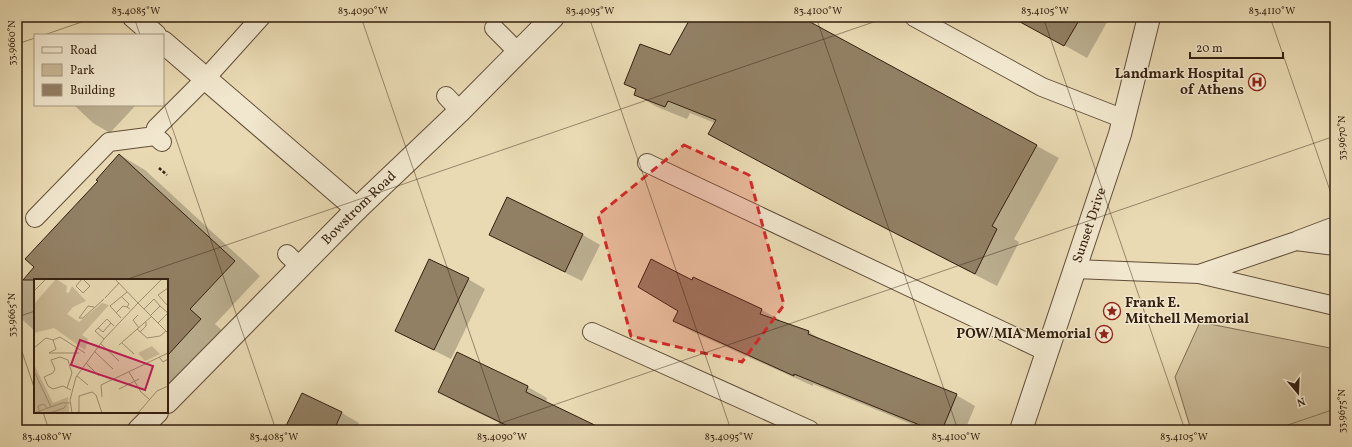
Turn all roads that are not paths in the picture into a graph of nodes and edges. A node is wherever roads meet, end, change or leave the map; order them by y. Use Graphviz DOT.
graph roads {
  1 [pos="134,17"];
  2 [pos="261,17"];
  3 [pos="553,17"];
  4 [pos="914,17"];
  5 [pos="1148,17"];
  6 [pos="494,28"];
  7 [pos="154,34"];
  8 [pos="164,43"];
  9 [pos="518,52"];
  10 [pos="206,78"];
  11 [pos="1124,119"];
  12 [pos="647,163"];
  13 [pos="357,209"];
  14 [pos="35,218"];
  15 [pos="1335,226"];
  16 [pos="1296,241"];
  17 [pos="1335,246"];
  18 [pos="1075,269"];
  19 [pos="1199,274"];
  20 [pos="1335,306"];
  21 [pos="592,332"];
  22 [pos="1048,352"];
  23 [pos="168,401"];
  24 [pos="156,413"];
  25 [pos="139,430"];
  26 [pos="810,430"];
  27 [pos="1021,430"];
  1 -- 7 [label="street"];
  2 -- 10 [label="lane"];
  3 -- 9 [label="street, Bowstrom Road"];
  4 -- 11 [label="lane"];
  5 -- 11 [label="street, Sunset Drive"];
  6 -- 9 [label="lane"];
  8 -- 10 [label="street"];
  9 -- 13 [label="street, Bowstrom Road"];
  10 -- 13 [label="street"];
  10 -- 14 [label="lane"];
  11 -- 18 [label="street, Sunset Drive"];
  12 -- 22 [label="lane"];
  13 -- 23 [label="street, Bowstrom Road"];
  15 -- 16 [label="lane"];
  16 -- 17 [label="lane"];
  16 -- 19 [label="lane"];
  18 -- 19 [label="lane"];
  18 -- 22 [label="street, Sunset Drive"];
  19 -- 20 [label="lane"];
  21 -- 26 [label="lane"];
  22 -- 27 [label="street, Sunset Drive"];
  24 -- 25 [label="street"];
}
